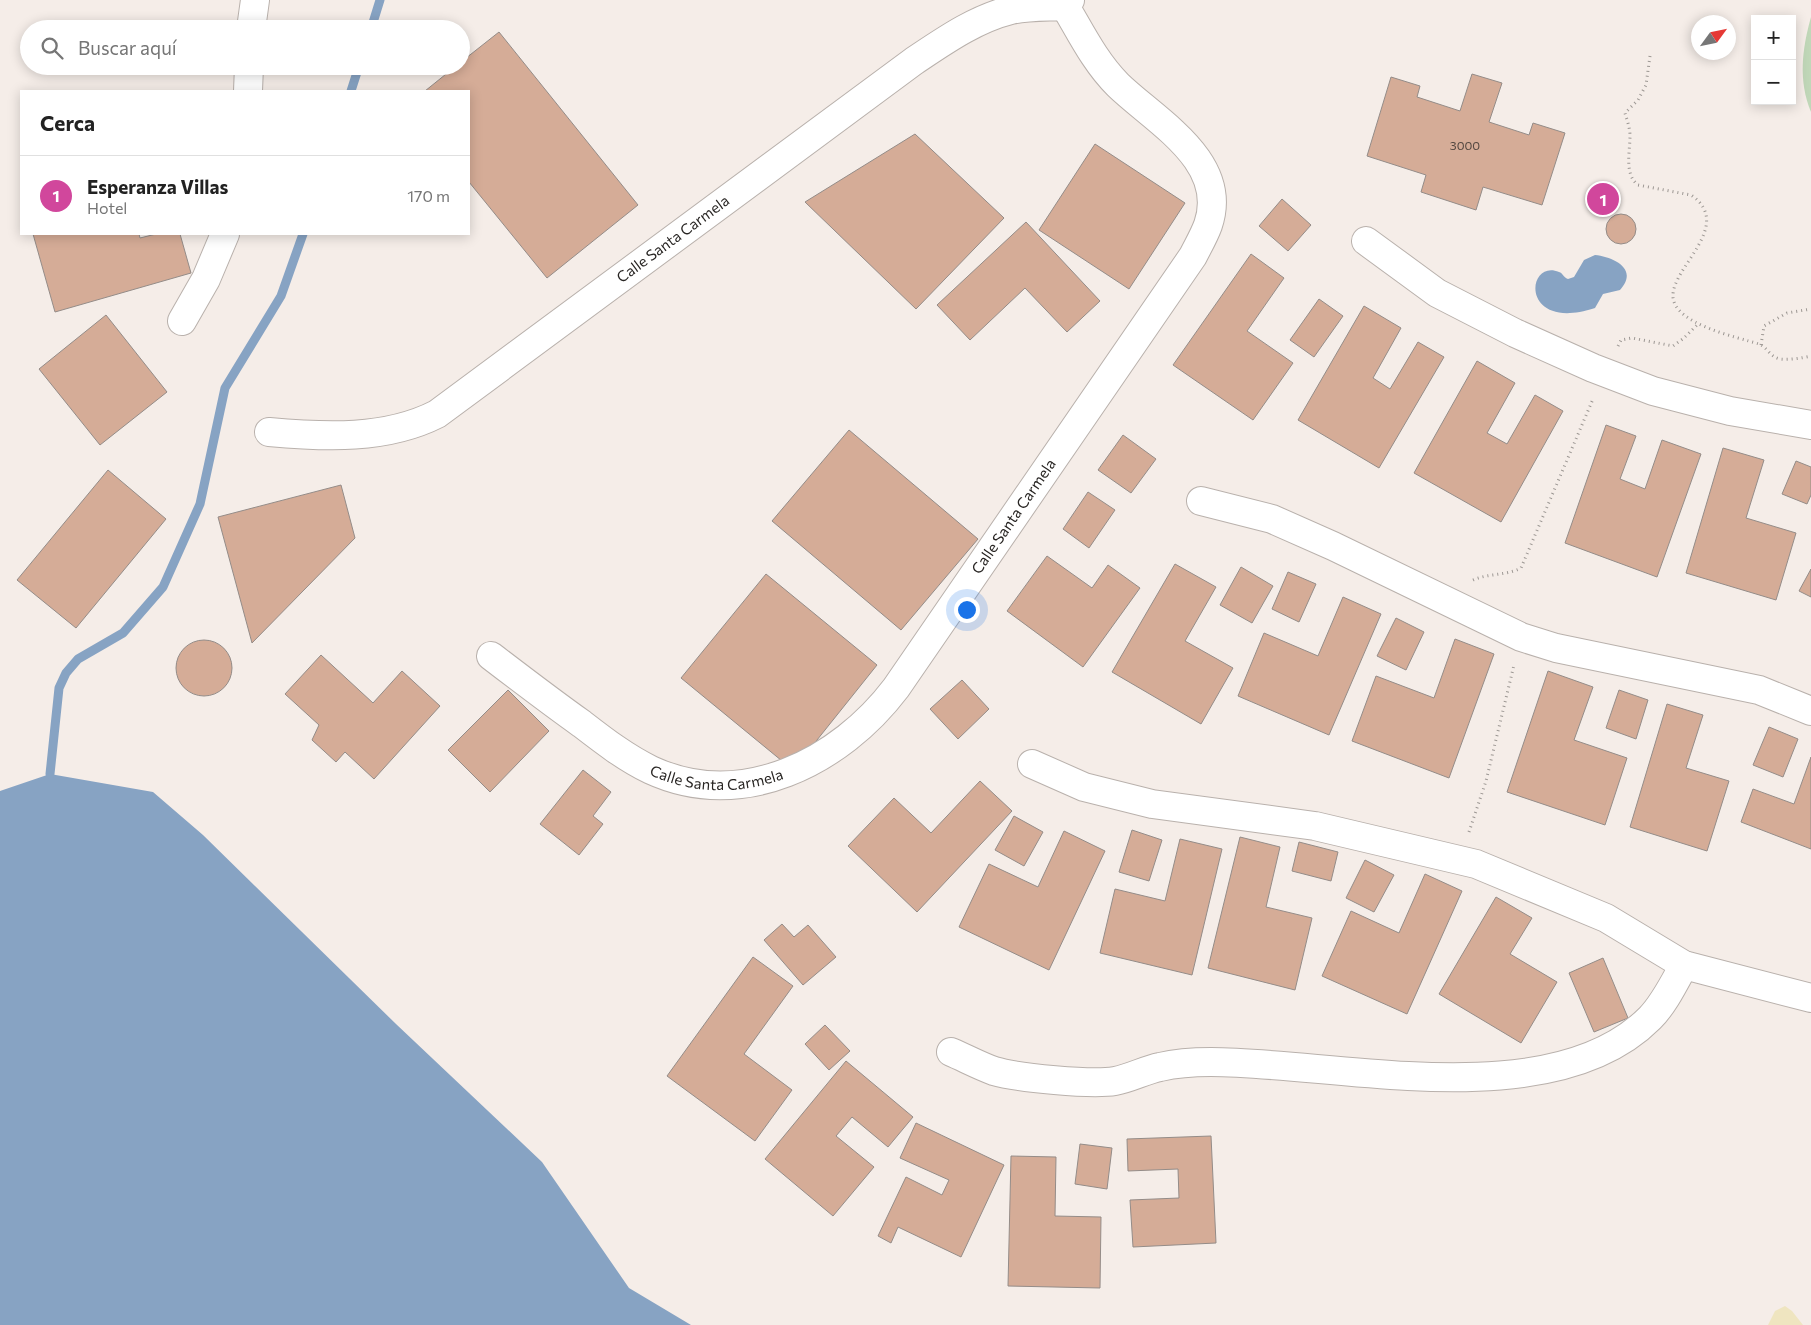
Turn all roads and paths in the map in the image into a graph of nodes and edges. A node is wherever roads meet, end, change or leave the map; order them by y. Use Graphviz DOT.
graph roads {
  1 [pos="255,0"];
  2 [pos="1068,3"];
  3 [pos="252,20"];
  4 [pos="1650,56"];
  5 [pos="249,75"];
  6 [pos="248,90"];
  7 [pos="225,235"];
  8 [pos="1366,241"];
  9 [pos="1811,309"];
  10 [pos="182,320"];
  11 [pos="1699,323"];
  12 [pos="1761,345"];
  13 [pos="1811,356"];
  14 [pos="1604,372"];
  15 [pos="1811,425"];
  16 [pos="269,432"];
  17 [pos="1201,501"];
  18 [pos="1445,599"];
  19 [pos="1521,637"];
  20 [pos="491,656"];
  21 [pos="1811,711"];
  22 [pos="1032,764"];
  23 [pos="1460,862"];
  24 [pos="1684,965"];
  25 [pos="1811,998"];
  26 [pos="951,1052"];
  1 -- 3 [label="street"];
  2 -- 16 [label="street, Calle Santa Carmela"];
  2 -- 20 [label="street, Calle Santa Carmela"];
  4 -- 11 [label="path"];
  5 -- 6 [label="street"];
  7 -- 10 [label="street"];
  8 -- 14 [label="street"];
  9 -- 12 [label="path"];
  11 -- 12 [label="path"];
  11 -- 14 [label="path"];
  12 -- 13 [label="path"];
  14 -- 15 [label="street"];
  14 -- 18 [label="path"];
  17 -- 18 [label="street"];
  18 -- 19 [label="street"];
  19 -- 21 [label="street"];
  19 -- 23 [label="path"];
  22 -- 23 [label="street"];
  23 -- 24 [label="street"];
  24 -- 25 [label="street"];
  24 -- 26 [label="street"];
}
